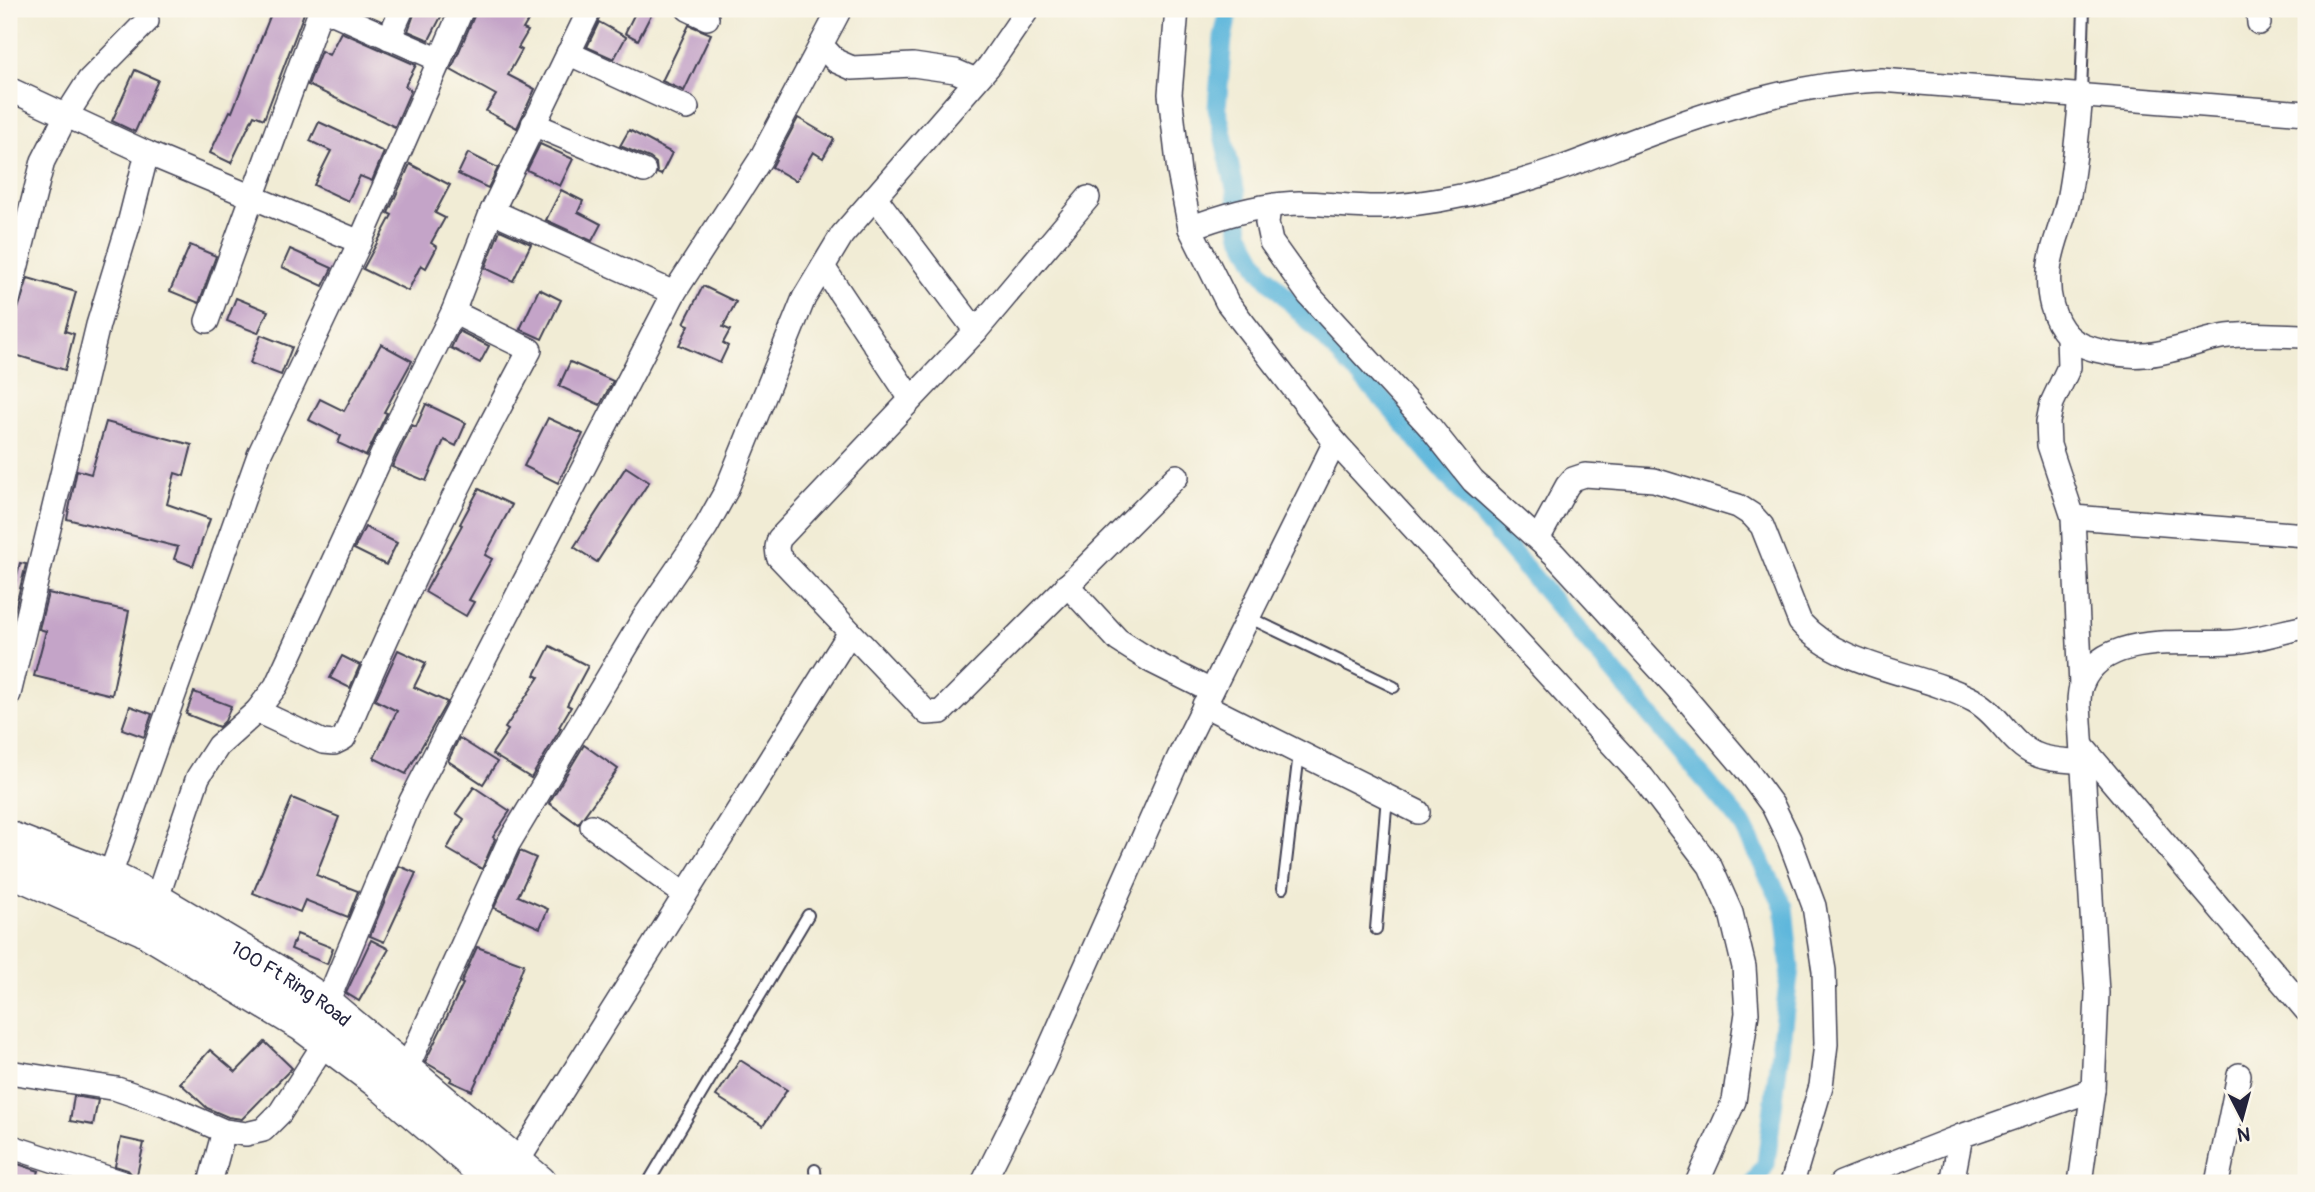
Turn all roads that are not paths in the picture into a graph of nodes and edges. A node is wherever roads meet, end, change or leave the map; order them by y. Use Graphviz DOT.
graph roads {
  1 [pos="323,9"];
  2 [pos="402,9"];
  3 [pos="462,9"];
  4 [pos="590,9"];
  5 [pos="840,9"];
  6 [pos="1028,9"];
  7 [pos="1177,9"];
  8 [pos="2084,9"];
  9 [pos="147,21"];
  10 [pos="389,38"];
  11 [pos="821,45"];
  12 [pos="568,53"];
  13 [pos="440,60"];
  14 [pos="976,80"];
  15 [pos="9,89"];
  16 [pos="2081,94"];
  17 [pos="687,108"];
  18 [pos="2306,113"];
  19 [pos="66,116"];
  20 [pos="533,124"];
  21 [pos="147,153"];
  22 [pos="644,171"];
  23 [pos="251,196"];
  24 [pos="875,197"];
  25 [pos="1088,198"];
  26 [pos="1263,207"];
  27 [pos="492,211"];
  28 [pos="1197,225"];
  29 [pos="360,242"];
  30 [pos="823,267"];
  31 [pos="674,293"];
  32 [pos="9,297"];
  33 [pos="453,312"];
  34 [pos="207,321"];
  35 [pos="976,331"];
  36 [pos="2306,336"];
  37 [pos="2068,337"];
  38 [pos="911,399"];
  39 [pos="1335,442"];
  40 [pos="1177,476"];
  41 [pos="2073,517"];
  42 [pos="2306,535"];
  43 [pos="1538,539"];
  44 [pos="1067,585"];
  45 [pos="1248,617"];
  46 [pos="2306,628"];
  47 [pos="849,634"];
  48 [pos="2081,686"];
  49 [pos="1394,687"];
  50 [pos="9,694"];
  51 [pos="1208,698"];
  52 [pos="257,711"];
  53 [pos="1299,753"];
  54 [pos="2082,754"];
  55 [pos="1387,796"];
  56 [pos="1418,812"];
  57 [pos="592,826"];
  58 [pos="9,839"];
  59 [pos="9,867"];
  60 [pos="109,878"];
  61 [pos="1283,888"];
  62 [pos="685,895"];
  63 [pos="156,901"];
  64 [pos="808,915"];
  65 [pos="1376,929"];
  66 [pos="326,1006"];
  67 [pos="2306,1010"];
  68 [pos="326,1041"];
  69 [pos="406,1070"];
  70 [pos="9,1072"];
  71 [pos="2239,1075"];
  72 [pos="2093,1090"];
  73 [pos="224,1130"];
  74 [pos="1961,1136"];
  75 [pos="9,1146"];
  76 [pos="815,1170"];
  77 [pos="501,1174"];
  78 [pos="123,1183"];
  79 [pos="210,1183"];
  80 [pos="648,1183"];
  81 [pos="816,1183"];
  82 [pos="983,1183"];
  83 [pos="1698,1183"];
  84 [pos="1792,1183"];
  85 [pos="1841,1183"];
  86 [pos="1952,1183"];
  87 [pos="2080,1183"];
  88 [pos="2217,1183"];
  1 -- 10 [label="street"];
  1 -- 23 [label="street"];
  2 -- 10 [label="street"];
  3 -- 13 [label="street"];
  4 -- 12 [label="street"];
  5 -- 11 [label="street"];
  6 -- 14 [label="street"];
  7 -- 28 [label="street"];
  8 -- 16 [label="lane"];
  9 -- 19 [label="street"];
  10 -- 13 [label="street"];
  11 -- 14 [label="street"];
  11 -- 31 [label="street"];
  12 -- 17 [label="street"];
  12 -- 20 [label="street"];
  13 -- 29 [label="street"];
  14 -- 24 [label="street"];
  15 -- 19 [label="street"];
  16 -- 18 [label="street"];
  16 -- 26 [label="street"];
  16 -- 37 [label="street"];
  19 -- 21 [label="street"];
  19 -- 32 [label="street"];
  20 -- 22 [label="street"];
  20 -- 27 [label="street"];
  21 -- 23 [label="street"];
  21 -- 50 [label="street"];
  23 -- 29 [label="street"];
  23 -- 34 [label="street"];
  24 -- 30 [label="street"];
  24 -- 35 [label="street"];
  25 -- 35 [label="street"];
  26 -- 28 [label="street"];
  26 -- 43 [label="street"];
  27 -- 31 [label="street"];
  27 -- 33 [label="street"];
  28 -- 39 [label="street"];
  29 -- 60 [label="street"];
  30 -- 38 [label="street"];
  30 -- 69 [label="street"];
  31 -- 66 [label="street"];
  33 -- 52 [label="street"];
  33 -- 52 [label="street"];
  35 -- 38 [label="street"];
  36 -- 37 [label="street"];
  37 -- 41 [label="street"];
  38 -- 47 [label="street"];
  39 -- 45 [label="street"];
  39 -- 83 [label="street"];
  40 -- 44 [label="street"];
  41 -- 42 [label="street"];
  41 -- 48 [label="street"];
  43 -- 54 [label="street"];
  43 -- 84 [label="street"];
  44 -- 47 [label="street"];
  44 -- 51 [label="street"];
  45 -- 49 [label="lane"];
  45 -- 51 [label="street"];
  46 -- 48 [label="street"];
  47 -- 62 [label="street"];
  48 -- 54 [label="street"];
  51 -- 53 [label="street"];
  51 -- 82 [label="street"];
  52 -- 63 [label="street"];
  53 -- 55 [label="street"];
  53 -- 61 [label="lane"];
  54 -- 67 [label="street"];
  54 -- 72 [label="street"];
  55 -- 56 [label="street"];
  55 -- 65 [label="lane"];
  57 -- 62 [label="street"];
  58 -- 60 [label="main road, 100 Ft Ring Road"];
  59 -- 68 [label="main road, 100 Ft Ring Road"];
  60 -- 63 [label="main road, 100 Ft Ring Road"];
  62 -- 77 [label="street"];
  63 -- 66 [label="main road, 100 Ft Ring Road"];
  64 -- 80 [label="lane"];
  66 -- 69 [label="main road, 100 Ft Ring Road"];
  68 -- 73 [label="street"];
  68 -- 77 [label="main road, 100 Ft Ring Road"];
  69 -- 77 [label="main road, 100 Ft Ring Road"];
  70 -- 73 [label="street"];
  71 -- 88 [label="street"];
  72 -- 74 [label="street"];
  72 -- 87 [label="street"];
  73 -- 79 [label="street"];
  74 -- 85 [label="street"];
  74 -- 86 [label="street"];
  75 -- 78 [label="street"];
  76 -- 81 [label="lane"];
}
